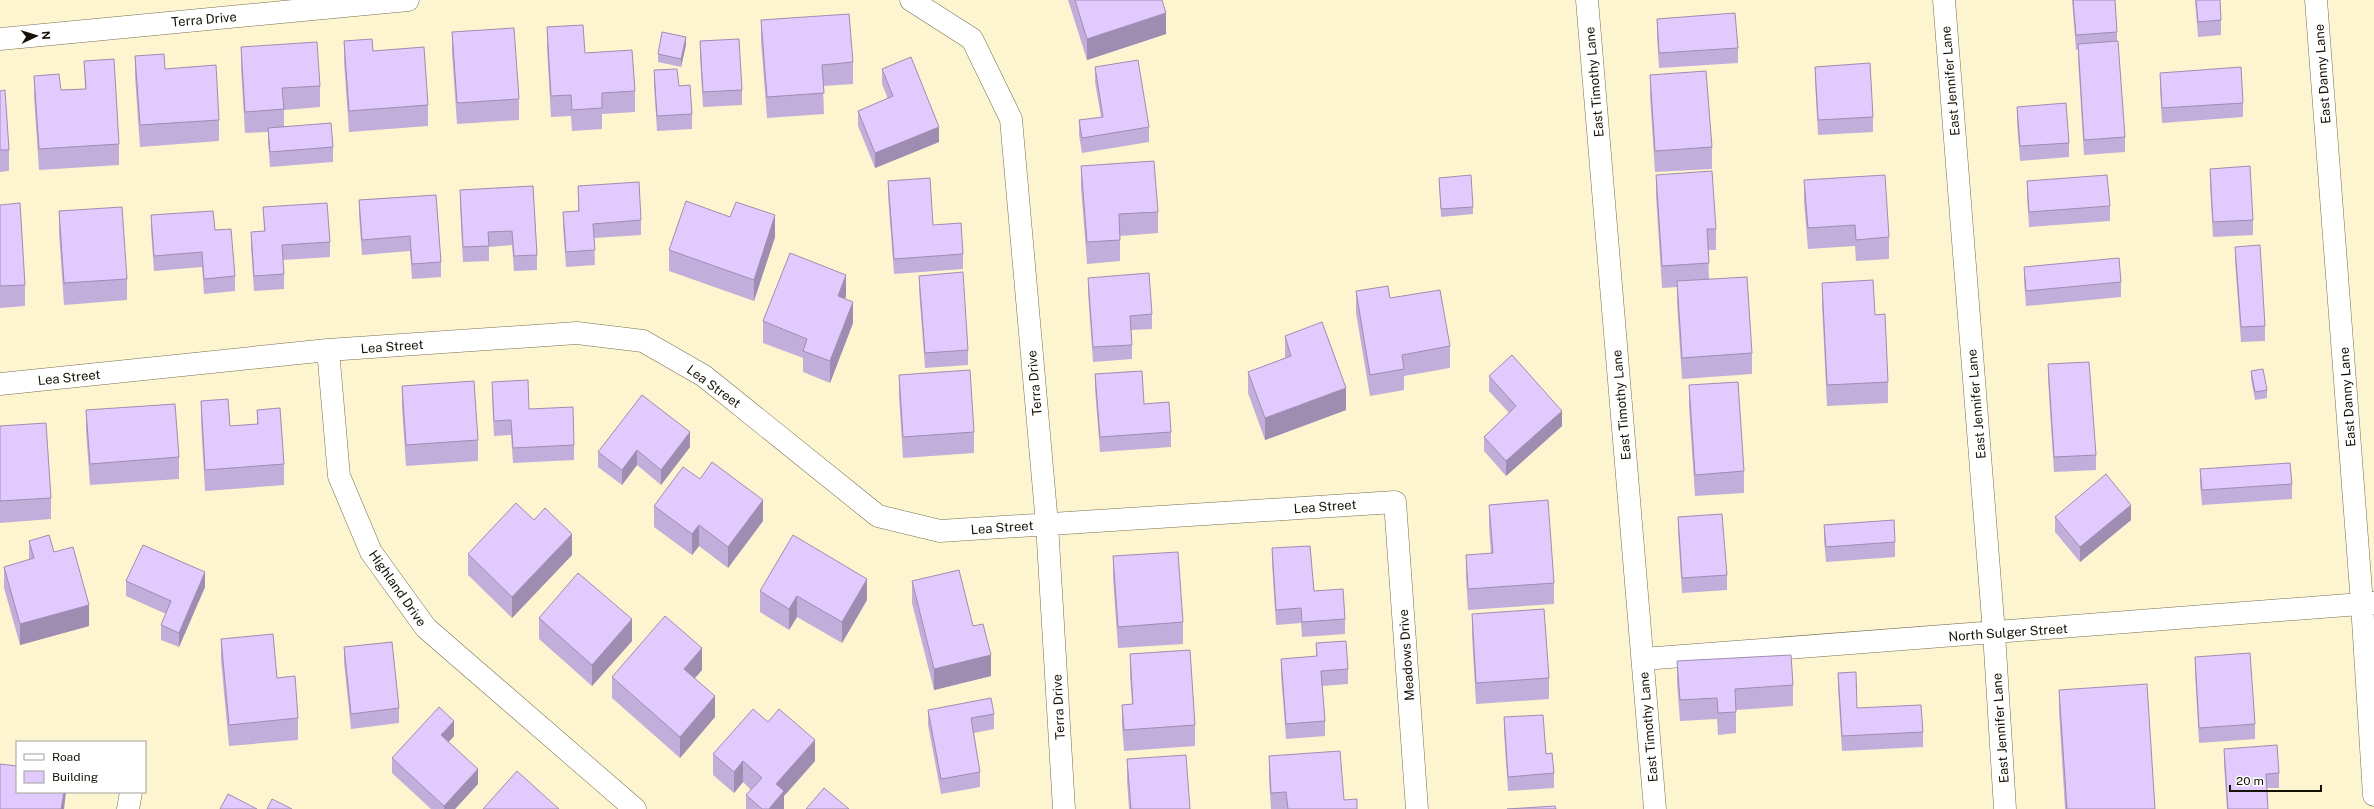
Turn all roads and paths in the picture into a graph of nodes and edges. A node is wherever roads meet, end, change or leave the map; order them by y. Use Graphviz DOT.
graph roads {
  1 [pos="408,0"];
  2 [pos="911,0"];
  3 [pos="1587,0"];
  4 [pos="1944,0"];
  5 [pos="2316,0"];
  6 [pos="0,39"];
  7 [pos="328,350"];
  8 [pos="0,384"];
  9 [pos="1395,502"];
  10 [pos="1047,524"];
  11 [pos="2368,604"];
  12 [pos="1994,633"];
  13 [pos="1643,659"];
  14 [pos="130,793"];
  15 [pos="2374,795"];
  16 [pos="128,809"];
  17 [pos="636,809"];
  18 [pos="1064,809"];
  19 [pos="1417,809"];
  20 [pos="1655,809"];
  21 [pos="2005,809"];
  1 -- 6 [label="street, Terra Drive"];
  2 -- 10 [label="street, Terra Drive"];
  3 -- 13 [label="street, East Timothy Lane"];
  4 -- 12 [label="street, East Jennifer Lane"];
  5 -- 11 [label="street, East Danny Lane"];
  7 -- 8 [label="street, Lea Street"];
  7 -- 10 [label="street, Lea Street"];
  7 -- 17 [label="street, Highland Drive"];
  9 -- 10 [label="street, Lea Street"];
  9 -- 19 [label="street, Meadows Drive"];
  10 -- 18 [label="street, Terra Drive"];
  11 -- 12 [label="street, North Sulger Street"];
  11 -- 15 [label="street, East Danny Lane"];
  12 -- 13 [label="street, North Sulger Street"];
  12 -- 21 [label="street, East Jennifer Lane"];
  13 -- 20 [label="street, East Timothy Lane"];
  14 -- 16 [label="street"];
}
